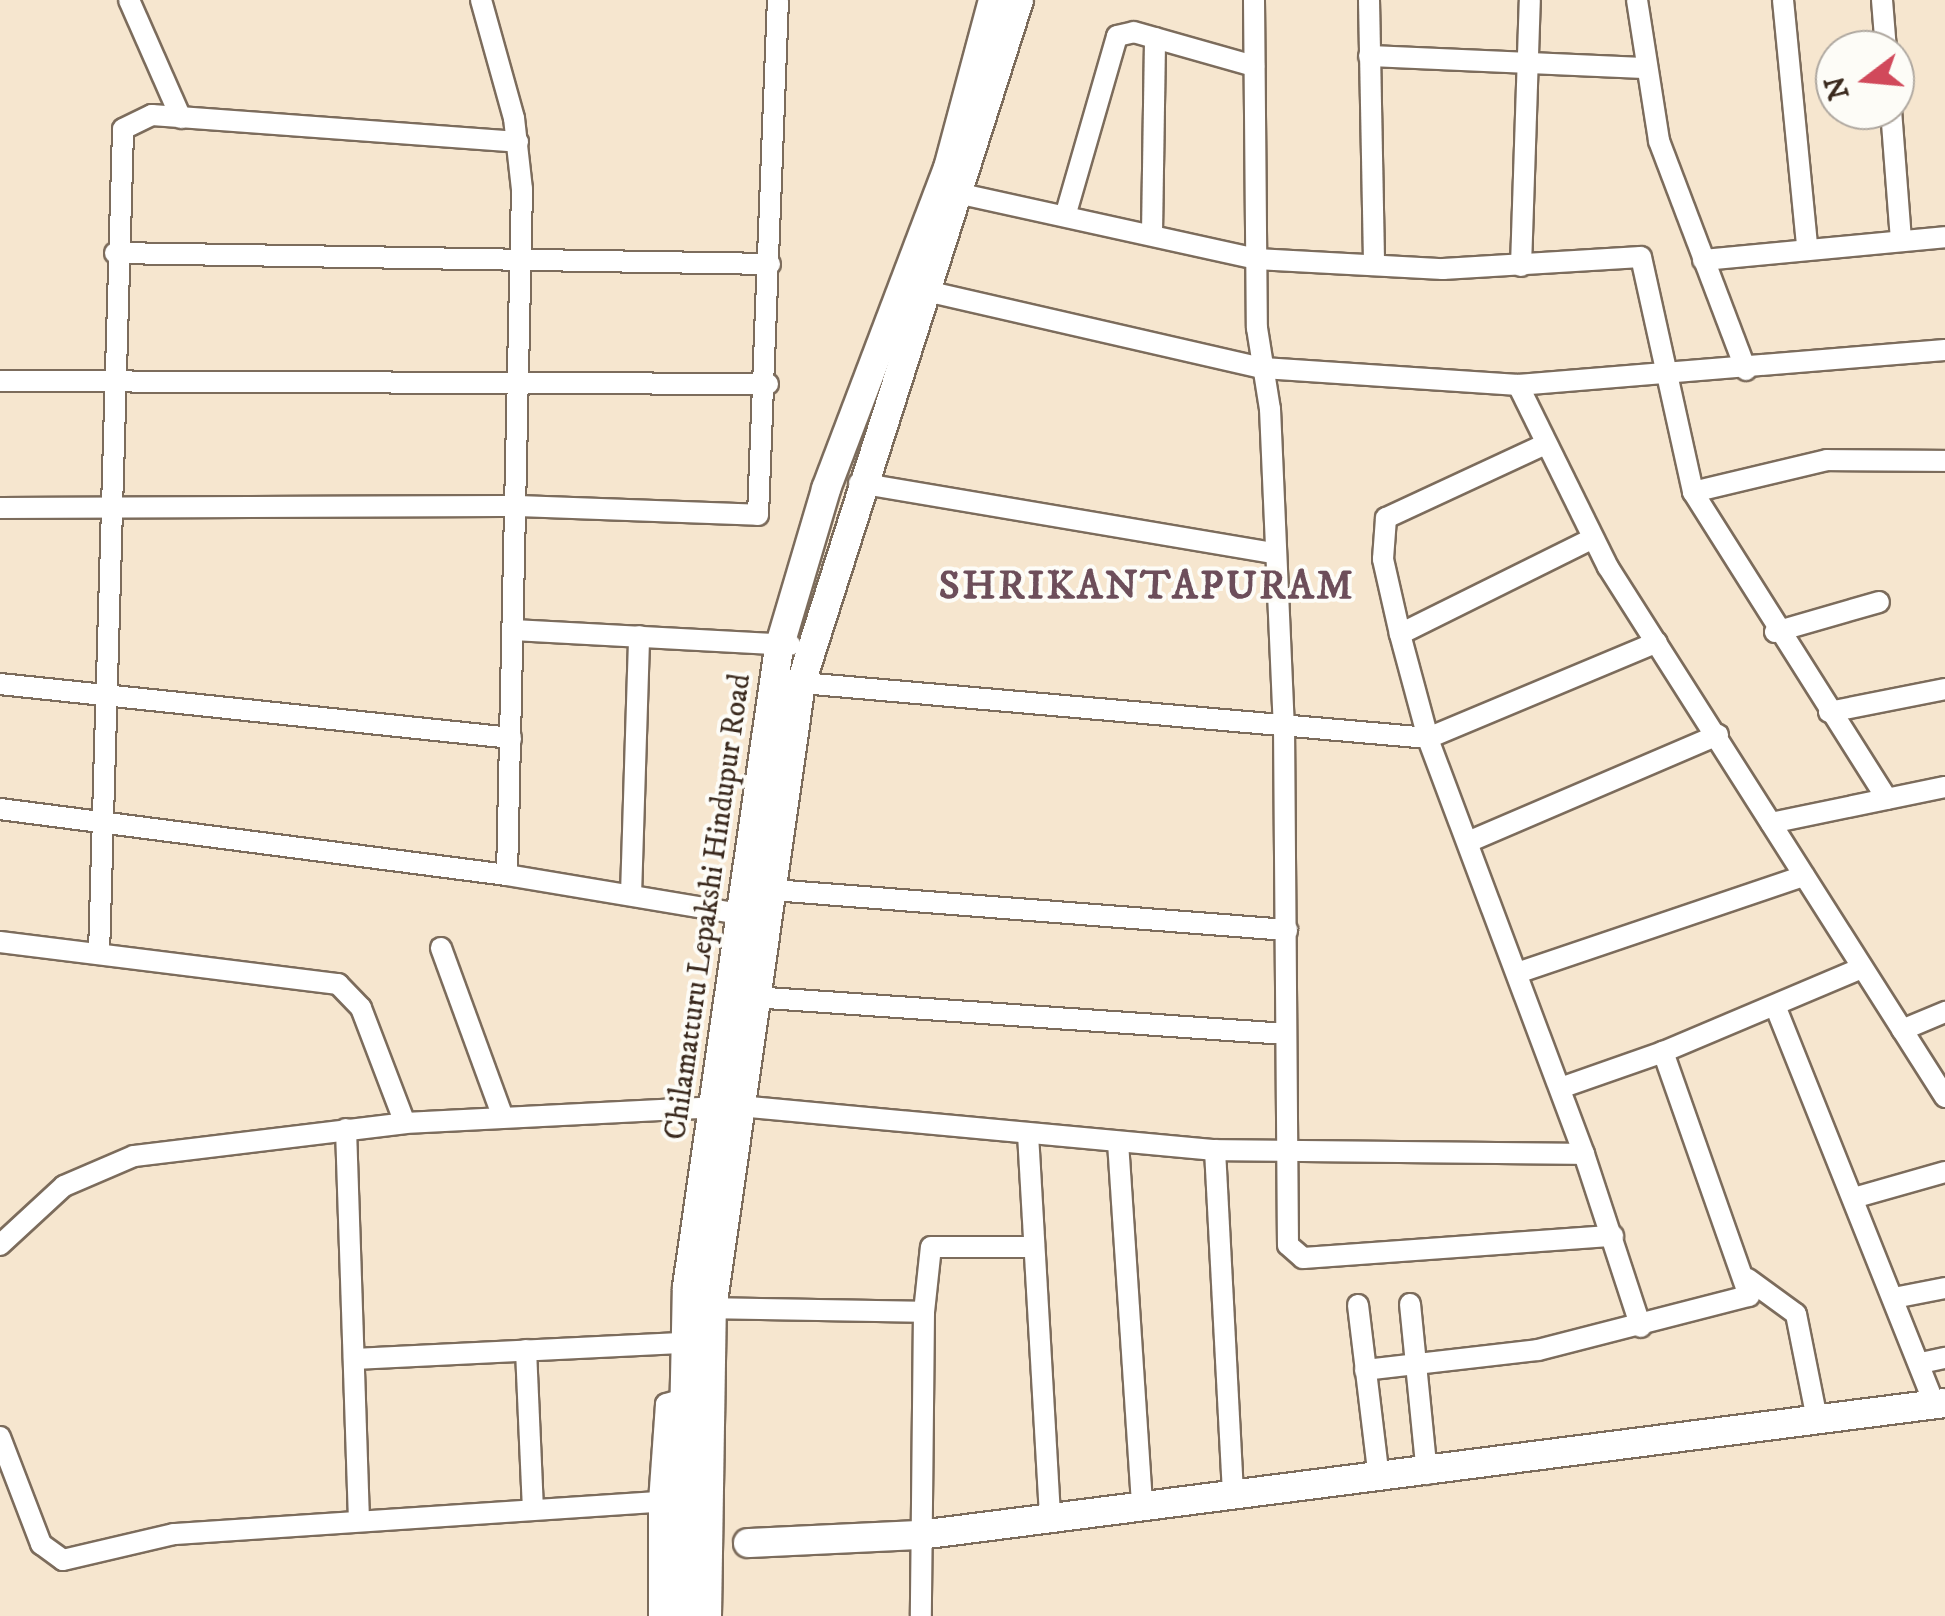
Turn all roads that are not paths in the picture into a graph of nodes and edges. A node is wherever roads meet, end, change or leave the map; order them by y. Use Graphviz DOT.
graph roads {
  1 [pos="129,0"];
  2 [pos="481,0"];
  3 [pos="778,0"];
  4 [pos="993,0"];
  5 [pos="1018,0"];
  6 [pos="1254,0"];
  7 [pos="1370,0"];
  8 [pos="1530,0"];
  9 [pos="1637,0"];
  10 [pos="1783,0"];
  11 [pos="1882,0"];
  12 [pos="1884,30"];
  13 [pos="1155,38"];
  14 [pos="1369,56"];
  15 [pos="1529,63"];
  16 [pos="1254,66"];
  17 [pos="1645,68"];
  18 [pos="181,118"];
  19 [pos="1893,130"];
  20 [pos="518,142"];
  21 [pos="961,194"];
  22 [pos="1066,213"];
  23 [pos="1152,233"];
  24 [pos="1945,238"];
  25 [pos="1902,240"];
  26 [pos="1808,246"];
  27 [pos="115,253"];
  28 [pos="1256,259"];
  29 [pos="521,260"];
  30 [pos="1703,260"];
  31 [pos="770,264"];
  32 [pos="1374,265"];
  33 [pos="1521,266"];
  34 [pos="915,289"];
  35 [pos="1945,350"];
  36 [pos="1263,368"];
  37 [pos="1746,370"];
  38 [pos="1668,373"];
  39 [pos="113,380"];
  40 [pos="0,381"];
  41 [pos="768,384"];
  42 [pos="520,385"];
  43 [pos="1518,385"];
  44 [pos="1543,445"];
  45 [pos="1945,462"];
  46 [pos="860,482"];
  47 [pos="1693,492"];
  48 [pos="518,506"];
  49 [pos="0,508"];
  50 [pos="113,510"];
  51 [pos="1592,539"];
  52 [pos="1271,553"];
  53 [pos="1880,602"];
  54 [pos="514,630"];
  55 [pos="1775,632"];
  56 [pos="1400,634"];
  57 [pos="639,636"];
  58 [pos="1658,642"];
  59 [pos="781,643"];
  60 [pos="811,649"];
  61 [pos="787,682"];
  62 [pos="0,684"];
  63 [pos="1945,689"];
  64 [pos="110,697"];
  65 [pos="1829,712"];
  66 [pos="1284,726"];
  67 [pos="1718,736"];
  68 [pos="510,738"];
  69 [pos="1428,738"];
  70 [pos="1945,787"];
  71 [pos="1887,798"];
  72 [pos="0,809"];
  73 [pos="109,822"];
  74 [pos="1771,823"];
  75 [pos="1468,842"];
  76 [pos="507,875"];
  77 [pos="1804,876"];
  78 [pos="630,895"];
  79 [pos="753,902"];
  80 [pos="1287,930"];
  81 [pos="0,942"];
  82 [pos="441,948"];
  83 [pos="98,954"];
  84 [pos="1862,968"];
  85 [pos="1517,974"];
  86 [pos="754,997"];
  87 [pos="1776,1008"];
  88 [pos="1945,1012"];
  89 [pos="1902,1030"];
  90 [pos="1286,1034"];
  91 [pos="1664,1052"];
  92 [pos="1560,1088"];
  93 [pos="1945,1097"];
  94 [pos="726,1106"];
  95 [pos="504,1117"];
  96 [pos="406,1123"];
  97 [pos="346,1129"];
  98 [pos="1028,1134"];
  99 [pos="1118,1142"];
  100 [pos="1215,1150"];
  101 [pos="1285,1152"];
  102 [pos="1584,1154"];
  103 [pos="1945,1172"];
  104 [pos="1857,1197"];
  105 [pos="1613,1236"];
  106 [pos="0,1244"];
  107 [pos="1034,1246"];
  108 [pos="1748,1279"];
  109 [pos="1945,1288"];
  110 [pos="1899,1297"];
  111 [pos="1410,1304"];
  112 [pos="1358,1305"];
  113 [pos="699,1308"];
  114 [pos="924,1312"];
  115 [pos="1641,1327"];
  116 [pos="697,1342"];
  117 [pos="526,1350"];
  118 [pos="354,1358"];
  119 [pos="1945,1358"];
  120 [pos="1920,1362"];
  121 [pos="1415,1367"];
  122 [pos="1365,1370"];
  123 [pos="693,1395"];
  124 [pos="1940,1404"];
  125 [pos="1816,1414"];
  126 [pos="0,1437"];
  127 [pos="1427,1474"];
  128 [pos="1378,1479"];
  129 [pos="1233,1492"];
  130 [pos="1142,1500"];
  131 [pos="659,1502"];
  132 [pos="533,1508"];
  133 [pos="1050,1511"];
  134 [pos="359,1520"];
  135 [pos="920,1535"];
  136 [pos="748,1543"];
  137 [pos="658,1616"];
  138 [pos="680,1616"];
  139 [pos="706,1616"];
  140 [pos="921,1616"];
  1 -- 18 [label="street"];
  2 -- 20 [label="street"];
  3 -- 31 [label="street"];
  4 -- 34 [label="street, Chilamatturu Lepakshi Hindupur Road"];
  5 -- 21 [label="street, Chilamatturu Lepakshi Hindupur Road"];
  6 -- 16 [label="street"];
  7 -- 14 [label="street"];
  8 -- 15 [label="street"];
  9 -- 17 [label="street"];
  10 -- 26 [label="street"];
  11 -- 12 [label="street"];
  13 -- 16 [label="street"];
  13 -- 22 [label="street"];
  13 -- 23 [label="street"];
  14 -- 15 [label="street"];
  14 -- 32 [label="street"];
  15 -- 17 [label="street"];
  15 -- 33 [label="street"];
  16 -- 28 [label="street"];
  17 -- 30 [label="street"];
  18 -- 20 [label="street"];
  18 -- 27 [label="street"];
  19 -- 25 [label="street"];
  20 -- 29 [label="street"];
  21 -- 22 [label="street"];
  21 -- 34 [label="street, Chilamatturu Lepakshi Hindupur Road"];
  22 -- 23 [label="street"];
  23 -- 28 [label="street"];
  24 -- 25 [label="street"];
  25 -- 26 [label="street"];
  26 -- 30 [label="street"];
  27 -- 29 [label="street"];
  27 -- 39 [label="street"];
  28 -- 32 [label="street"];
  28 -- 36 [label="street"];
  29 -- 31 [label="street"];
  29 -- 42 [label="street"];
  30 -- 37 [label="street"];
  31 -- 41 [label="street"];
  32 -- 33 [label="street"];
  33 -- 38 [label="street"];
  34 -- 36 [label="street"];
  34 -- 46 [label="street, Chilamatturu Lepakshi Hindupur Road"];
  34 -- 59 [label="street, Chilamatturu Lepakshi Hindupur Road"];
  35 -- 37 [label="street"];
  36 -- 43 [label="street"];
  36 -- 52 [label="street"];
  37 -- 38 [label="street"];
  38 -- 43 [label="street"];
  38 -- 47 [label="street"];
  39 -- 40 [label="street"];
  39 -- 42 [label="street"];
  39 -- 50 [label="street"];
  41 -- 42 [label="street"];
  41 -- 48 [label="street"];
  42 -- 48 [label="street"];
  43 -- 44 [label="street"];
  44 -- 51 [label="street"];
  44 -- 56 [label="street"];
  45 -- 47 [label="street"];
  46 -- 52 [label="street"];
  46 -- 60 [label="street, Chilamatturu Lepakshi Hindupur Road"];
  47 -- 55 [label="street"];
  48 -- 50 [label="street"];
  48 -- 54 [label="street"];
  49 -- 50 [label="street"];
  50 -- 64 [label="street"];
  51 -- 56 [label="street"];
  51 -- 58 [label="street"];
  52 -- 66 [label="street"];
  53 -- 55 [label="street"];
  54 -- 57 [label="street"];
  54 -- 68 [label="street"];
  55 -- 65 [label="street"];
  56 -- 69 [label="street"];
  57 -- 59 [label="street"];
  57 -- 78 [label="street"];
  58 -- 67 [label="street"];
  58 -- 69 [label="street"];
  59 -- 60 [label="street"];
  59 -- 61 [label="street, Chilamatturu Lepakshi Hindupur Road"];
  60 -- 61 [label="street, Chilamatturu Lepakshi Hindupur Road"];
  61 -- 66 [label="street"];
  61 -- 79 [label="street, Chilamatturu Lepakshi Hindupur Road"];
  62 -- 64 [label="street"];
  63 -- 65 [label="street"];
  64 -- 68 [label="street"];
  64 -- 73 [label="street"];
  65 -- 71 [label="street"];
  66 -- 69 [label="street"];
  66 -- 80 [label="street"];
  67 -- 74 [label="street"];
  67 -- 75 [label="street"];
  68 -- 76 [label="street"];
  69 -- 75 [label="street"];
  70 -- 71 [label="street"];
  71 -- 74 [label="street"];
  72 -- 73 [label="street"];
  73 -- 76 [label="street"];
  73 -- 83 [label="street"];
  74 -- 77 [label="street"];
  75 -- 85 [label="street"];
  76 -- 78 [label="street"];
  77 -- 84 [label="street"];
  77 -- 85 [label="street"];
  78 -- 79 [label="street"];
  79 -- 80 [label="street"];
  79 -- 86 [label="street, Chilamatturu Lepakshi Hindupur Road"];
  79 -- 94 [label="street, Chilamatturu Lepakshi Hindupur Road"];
  80 -- 90 [label="street"];
  81 -- 83 [label="street"];
  82 -- 95 [label="street"];
  83 -- 96 [label="street"];
  84 -- 87 [label="street"];
  84 -- 89 [label="street"];
  85 -- 92 [label="street"];
  86 -- 90 [label="street"];
  86 -- 94 [label="street, Chilamatturu Lepakshi Hindupur Road"];
  87 -- 91 [label="street"];
  87 -- 104 [label="street"];
  88 -- 89 [label="street"];
  89 -- 93 [label="street"];
  90 -- 101 [label="street"];
  91 -- 92 [label="street"];
  91 -- 108 [label="street"];
  92 -- 102 [label="street"];
  94 -- 95 [label="street"];
  94 -- 98 [label="street"];
  94 -- 113 [label="street, Chilamatturu Lepakshi Hindupur Road"];
  95 -- 96 [label="street"];
  96 -- 97 [label="street"];
  97 -- 106 [label="street"];
  97 -- 118 [label="street"];
  98 -- 99 [label="street"];
  98 -- 107 [label="street"];
  99 -- 100 [label="street"];
  99 -- 130 [label="street"];
  100 -- 101 [label="street"];
  100 -- 129 [label="street"];
  101 -- 102 [label="street"];
  101 -- 105 [label="street"];
  102 -- 105 [label="street"];
  103 -- 104 [label="street"];
  104 -- 110 [label="street"];
  105 -- 115 [label="street"];
  107 -- 114 [label="street"];
  107 -- 133 [label="street"];
  108 -- 115 [label="street"];
  108 -- 125 [label="street"];
  109 -- 110 [label="street"];
  110 -- 120 [label="street"];
  111 -- 121 [label="street"];
  112 -- 122 [label="street"];
  113 -- 114 [label="street"];
  113 -- 116 [label="street, Chilamatturu Lepakshi Hindupur Road"];
  114 -- 135 [label="street"];
  115 -- 121 [label="street"];
  116 -- 117 [label="street"];
  116 -- 123 [label="street, Chilamatturu Lepakshi Hindupur Road"];
  117 -- 118 [label="street"];
  117 -- 132 [label="street"];
  118 -- 134 [label="street"];
  119 -- 120 [label="street"];
  120 -- 124 [label="street"];
  121 -- 122 [label="street"];
  121 -- 127 [label="street"];
  122 -- 128 [label="street"];
  123 -- 131 [label="street"];
  123 -- 138 [label="street, Chilamatturu Lepakshi Hindupur Road"];
  123 -- 139 [label="street, Chilamatturu Lepakshi Hindupur Road"];
  124 -- 125 [label="street"];
  125 -- 127 [label="street"];
  126 -- 134 [label="street"];
  127 -- 128 [label="street"];
  128 -- 129 [label="street"];
  129 -- 130 [label="street"];
  130 -- 133 [label="street"];
  131 -- 132 [label="street"];
  131 -- 137 [label="street"];
  132 -- 134 [label="street"];
  133 -- 135 [label="street"];
  135 -- 136 [label="street"];
  135 -- 140 [label="street"];
}
